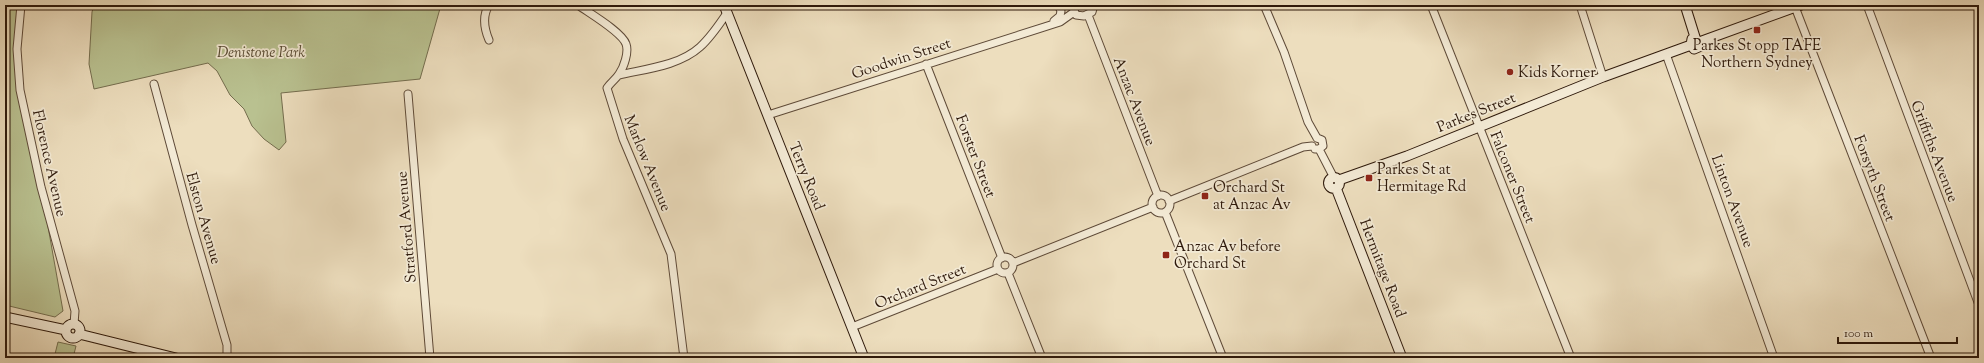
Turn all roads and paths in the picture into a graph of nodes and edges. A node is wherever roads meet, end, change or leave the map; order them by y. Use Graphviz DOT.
graph roads {
  1 [pos="21,5"];
  2 [pos="489,5"];
  3 [pos="578,5"];
  4 [pos="1058,5"];
  5 [pos="1094,5"];
  6 [pos="1264,5"];
  7 [pos="1431,5"];
  8 [pos="1580,5"];
  9 [pos="1685,5"];
  10 [pos="1867,5"];
  11 [pos="1798,6"];
  12 [pos="1073,8"];
  13 [pos="725,9"];
  14 [pos="1088,15"];
  15 [pos="1043,26"];
  16 [pos="489,40"];
  17 [pos="1696,41"];
  18 [pos="1666,54"];
  19 [pos="926,64"];
  20 [pos="619,75"];
  21 [pos="1603,77"];
  22 [pos="154,84"];
  23 [pos="408,94"];
  24 [pos="768,115"];
  25 [pos="1479,126"];
  26 [pos="1315,147"];
  27 [pos="1337,182"];
  28 [pos="1158,196"];
  29 [pos="1169,201"];
  30 [pos="1153,207"];
  31 [pos="1165,212"];
  32 [pos="1002,258"];
  33 [pos="1013,263"];
  34 [pos="998,269"];
  35 [pos="1008,273"];
  36 [pos="1979,305"];
  37 [pos="5,317"];
  38 [pos="74,324"];
  39 [pos="852,328"];
  40 [pos="66,330"];
  41 [pos="79,334"];
  42 [pos="176,358"];
  43 [pos="227,358"];
  44 [pos="430,358"];
  45 [pos="684,358"];
  46 [pos="864,358"];
  47 [pos="1042,358"];
  48 [pos="1223,358"];
  49 [pos="1402,358"];
  50 [pos="1571,358"];
  51 [pos="1774,358"];
  52 [pos="1931,358"];
  1 -- 38 [label="street, Florence Avenue"];
  2 -- 16 [label="street"];
  3 -- 20 [label="street, Marlow Avenue"];
  4 -- 15 [label="street, Goodwin Street"];
  5 -- 14 [label="street"];
  6 -- 26 [label="street"];
  7 -- 25 [label="street, Falconer Street"];
  8 -- 21 [label="street"];
  9 -- 17 [label="street"];
  10 -- 36 [label="street, Griffiths Avenue"];
  11 -- 17 [label="street, Parkes Street"];
  11 -- 52 [label="street, Forsyth Street"];
  12 -- 14 [label="street"];
  12 -- 15 [label="street, Goodwin Street"];
  13 -- 20 [label="street"];
  13 -- 24 [label="street, Terry Road"];
  14 -- 28 [label="street, Anzac Avenue"];
  15 -- 19 [label="street, Goodwin Street"];
  17 -- 18 [label="street, Parkes Street"];
  18 -- 21 [label="street, Parkes Street"];
  18 -- 51 [label="street, Linton Avenue"];
  19 -- 24 [label="street, Goodwin Street"];
  19 -- 32 [label="street, Forster Street"];
  20 -- 45 [label="street, Marlow Avenue"];
  21 -- 25 [label="street, Parkes Street"];
  22 -- 43 [label="street, Elston Avenue"];
  23 -- 44 [label="street, Stratford Avenue"];
  24 -- 39 [label="street, Terry Road"];
  25 -- 27 [label="street, Parkes Street"];
  25 -- 50 [label="street, Falconer Street"];
  26 -- 27 [label="street, Hermitage Road"];
  26 -- 29 [label="street"];
  27 -- 49 [label="street, Hermitage Road"];
  28 -- 29 [label="street"];
  28 -- 30 [label="street"];
  29 -- 31 [label="street"];
  30 -- 31 [label="street"];
  30 -- 33 [label="street"];
  31 -- 48 [label="street"];
  32 -- 33 [label="street"];
  32 -- 34 [label="street"];
  33 -- 35 [label="street"];
  34 -- 35 [label="street"];
  34 -- 39 [label="street, Orchard Street"];
  35 -- 47 [label="street"];
  37 -- 40 [label="street"];
  38 -- 40 [label="street"];
  38 -- 41 [label="street"];
  39 -- 46 [label="street, Terry Road"];
  40 -- 41 [label="street"];
  41 -- 42 [label="street"];
}
